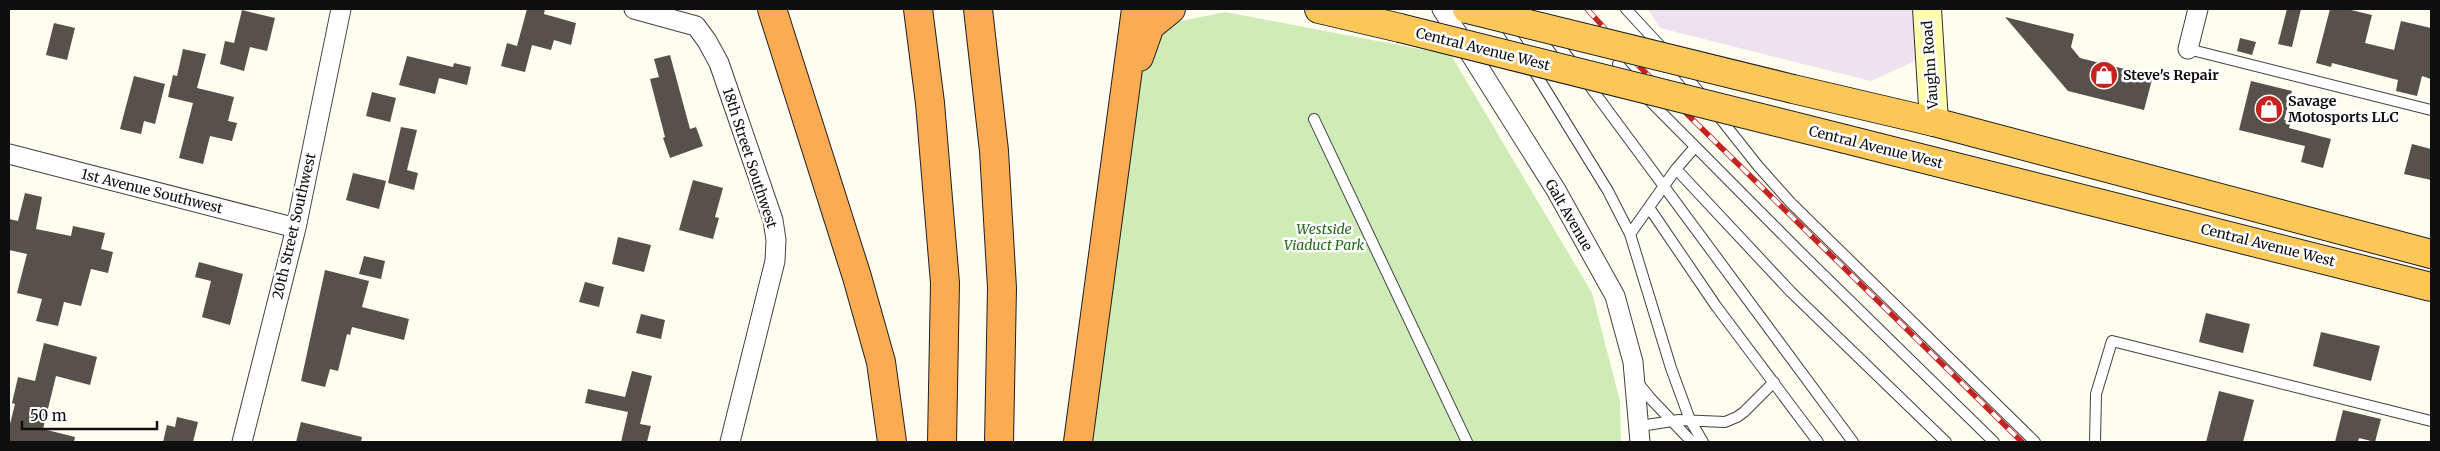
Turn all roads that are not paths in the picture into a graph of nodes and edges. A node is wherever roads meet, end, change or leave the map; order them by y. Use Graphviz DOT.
graph roads {
  1 [pos="341,9"];
  2 [pos="634,9"];
  3 [pos="772,9"];
  4 [pos="918,9"];
  5 [pos="978,9"];
  6 [pos="1136,9"];
  7 [pos="1172,9"];
  8 [pos="1319,9"];
  9 [pos="1442,9"];
  10 [pos="1467,9"];
  11 [pos="1494,9"];
  12 [pos="1626,9"];
  13 [pos="1927,9"];
  14 [pos="2198,9"];
  15 [pos="1536,16"];
  16 [pos="2188,49"];
  17 [pos="1618,64"];
  18 [pos="1125,96"];
  19 [pos="2431,110"];
  20 [pos="1314,119"];
  21 [pos="1934,122"];
  22 [pos="1842,131"];
  23 [pos="1695,147"];
  24 [pos="9,154"];
  25 [pos="1676,169"];
  26 [pos="1665,186"];
  27 [pos="1650,209"];
  28 [pos="2144,213"];
  29 [pos="296,228"];
  30 [pos="1630,234"];
  31 [pos="2431,254"];
  32 [pos="2431,287"];
  33 [pos="1634,375"];
  34 [pos="1774,382"];
  35 [pos="1690,420"];
  36 [pos="1671,421"];
  37 [pos="2431,421"];
  38 [pos="1640,434"];
  39 [pos="242,442"];
  40 [pos="730,442"];
  41 [pos="892,442"];
  42 [pos="942,442"];
  43 [pos="999,442"];
  44 [pos="1078,442"];
  45 [pos="1467,442"];
  46 [pos="1692,442"];
  47 [pos="1703,442"];
  48 [pos="1818,442"];
  49 [pos="1853,442"];
  50 [pos="1946,442"];
  51 [pos="1994,442"];
  52 [pos="2035,442"];
  53 [pos="2095,442"];
  1 -- 29 [label="street, 20th Street Southwest"];
  2 -- 40 [label="street, 18th Street Southwest"];
  3 -- 41 [label="highway"];
  4 -- 42 [label="highway"];
  5 -- 43 [label="highway"];
  6 -- 18 [label="highway"];
  7 -- 18 [label="highway"];
  8 -- 22 [label="highway, Central Avenue West, bridge"];
  9 -- 33 [label="street, Galt Avenue"];
  10 -- 21 [label="highway, bridge"];
  11 -- 30 [label="lane"];
  12 -- 52 [label="lane"];
  13 -- 21 [label="main road, Vaughn Road"];
  14 -- 16 [label="street"];
  15 -- 26 [label="lane"];
  16 -- 19 [label="lane"];
  17 -- 23 [label="lane"];
  18 -- 44 [label="highway"];
  20 -- 45 [label="lane"];
  21 -- 22 [label="highway"];
  21 -- 28 [label="highway"];
  21 -- 31 [label="highway"];
  22 -- 28 [label="highway, Central Avenue West"];
  23 -- 25 [label="lane"];
  23 -- 51 [label="lane"];
  24 -- 29 [label="street, 1st Avenue Southwest"];
  25 -- 26 [label="lane"];
  25 -- 50 [label="lane"];
  26 -- 27 [label="lane"];
  26 -- 49 [label="lane"];
  27 -- 30 [label="lane"];
  27 -- 34 [label="lane"];
  28 -- 32 [label="highway, Central Avenue West"];
  29 -- 39 [label="street, 20th Street Southwest"];
  30 -- 35 [label="lane"];
  33 -- 36 [label="lane"];
  33 -- 38 [label="street, Galt Avenue"];
  34 -- 35 [label="lane"];
  34 -- 48 [label="lane"];
  35 -- 36 [label="lane"];
  35 -- 47 [label="lane"];
  36 -- 38 [label="lane"];
  36 -- 46 [label="lane"];
  37 -- 53 [label="lane"];
}
